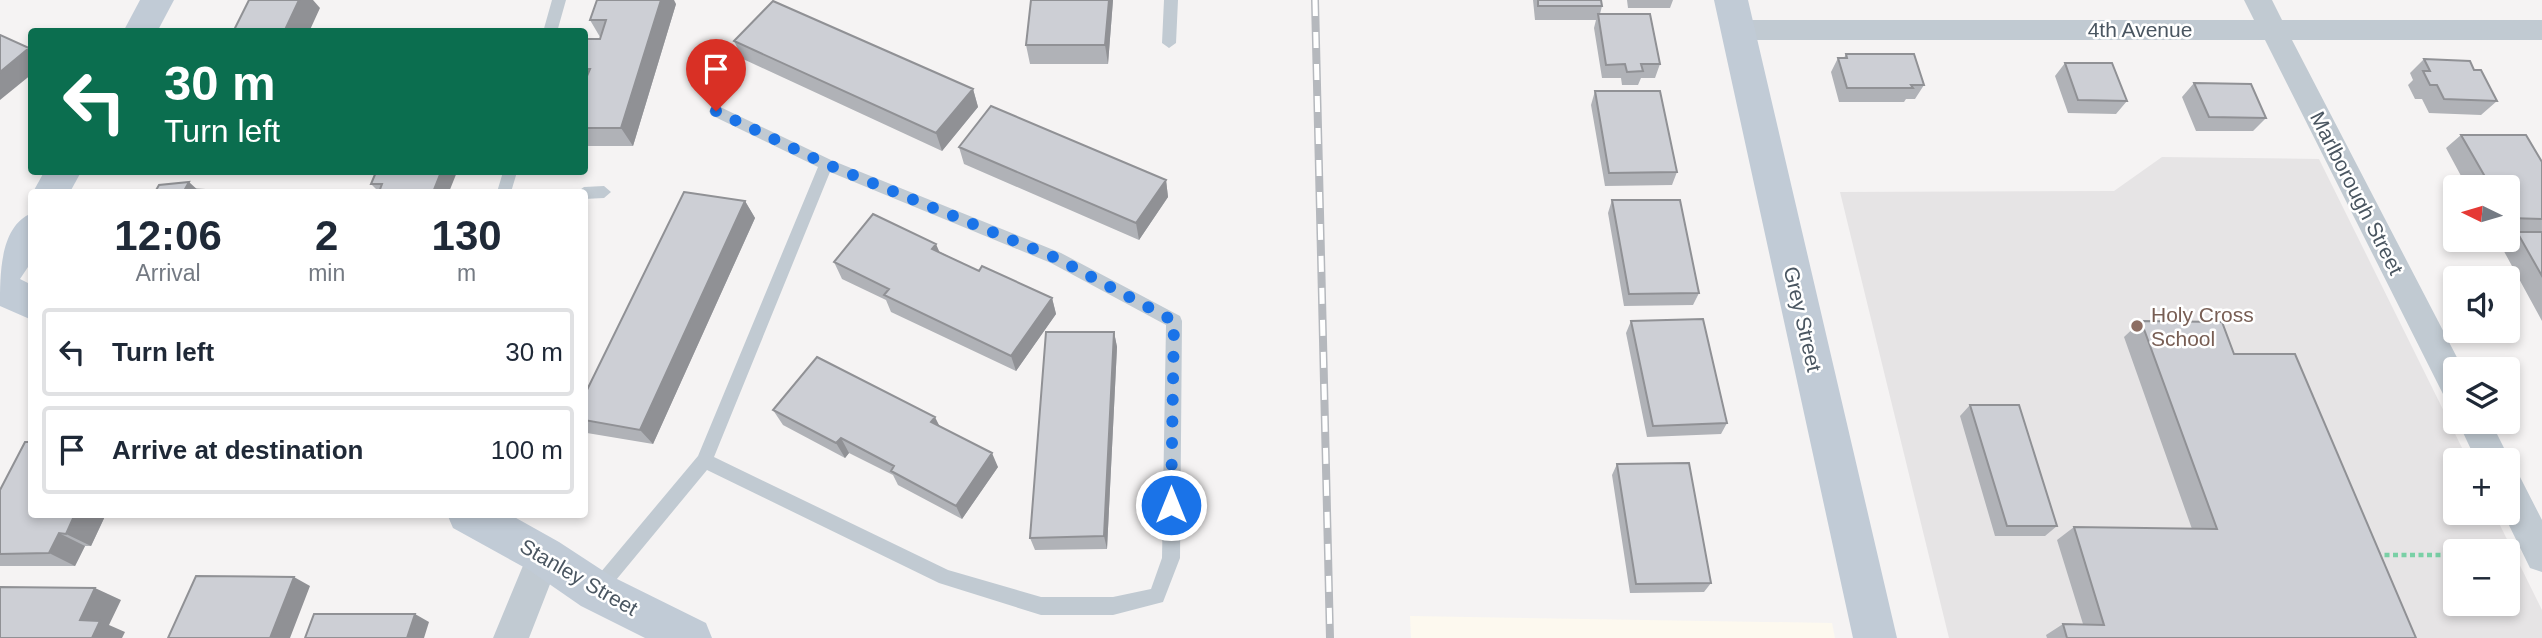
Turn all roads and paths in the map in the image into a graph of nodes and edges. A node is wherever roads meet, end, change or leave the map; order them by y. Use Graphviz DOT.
graph roads {
  1 [pos="157,0"];
  2 [pos="559,0"];
  3 [pos="1171,0"];
  4 [pos="2258,0"];
  5 [pos="1735,15"];
  6 [pos="142,28"];
  7 [pos="551,28"];
  8 [pos="2273,29"];
  9 [pos="2542,30"];
  10 [pos="1169,43"];
  11 [pos="716,111"];
  12 [pos="826,164"];
  13 [pos="604,192"];
  14 [pos="588,193"];
  15 [pos="28,234"];
  16 [pos="0,279"];
  17 [pos="0,287"];
  18 [pos="28,302"];
  19 [pos="2443,362"];
  20 [pos="704,461"];
  21 [pos="2520,512"];
  22 [pos="475,518"];
  23 [pos="2364,555"];
  24 [pos="2443,555"];
  25 [pos="544,556"];
  26 [pos="2542,556"];
  27 [pos="596,591"];
  28 [pos="511,638"];
  29 [pos="690,638"];
  30 [pos="1875,638"];
  1 -- 6 [label="street"];
  2 -- 7 [label="lane"];
  3 -- 10 [label="lane"];
  4 -- 8 [label="street, Marlborough Street"];
  5 -- 8 [label="street, 4th Avenue"];
  5 -- 30 [label="street, Grey Street"];
  8 -- 9 [label="street, 4th Avenue"];
  8 -- 19 [label="street, Marlborough Street"];
  11 -- 12 [label="lane"];
  12 -- 20 [label="lane"];
  12 -- 20 [label="lane"];
  13 -- 14 [label="lane"];
  15 -- 16 [label="street"];
  17 -- 18 [label="street"];
  20 -- 27 [label="lane"];
  21 -- 26 [label="street"];
  22 -- 25 [label="street, Stanley Street"];
  23 -- 24 [label="path"];
  25 -- 27 [label="street, Stanley Street"];
  25 -- 28 [label="street"];
  27 -- 29 [label="street, Stanley Street"];
}
